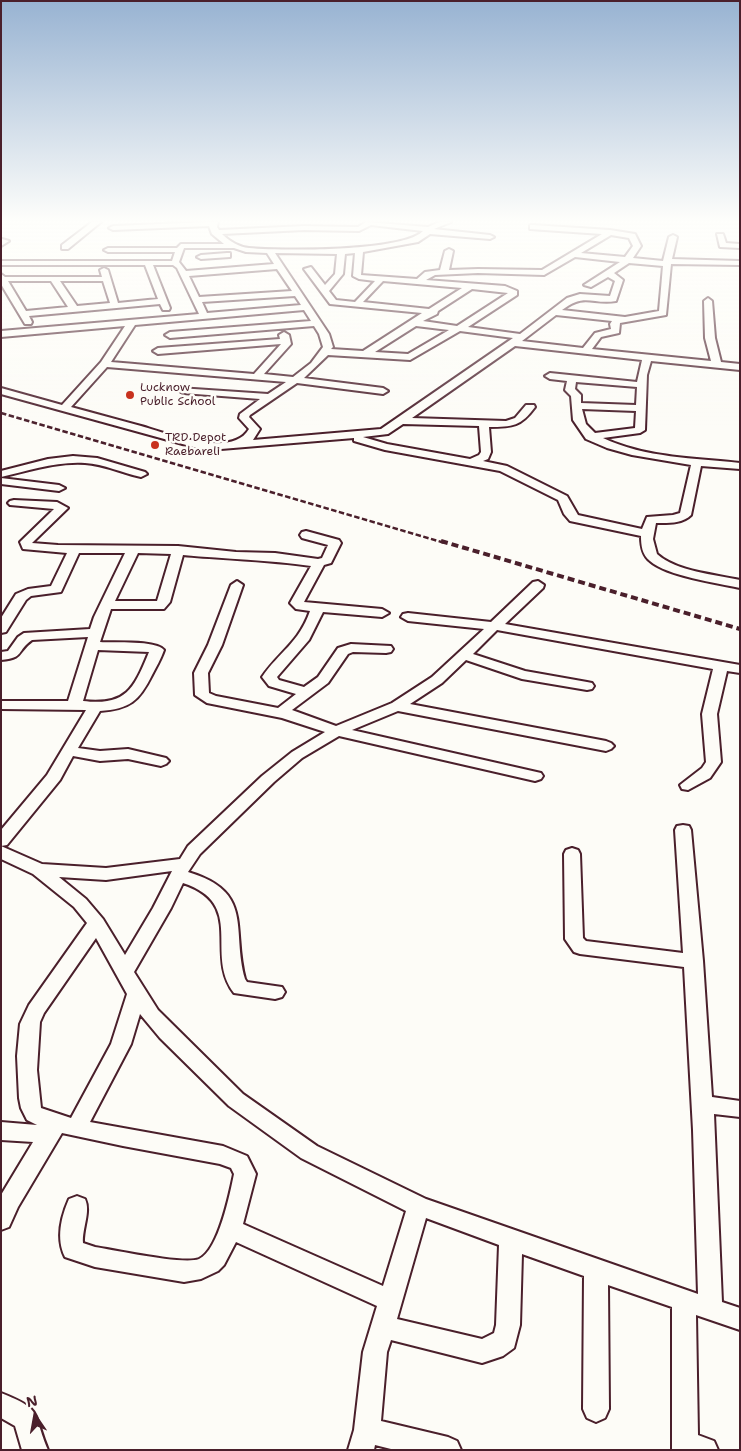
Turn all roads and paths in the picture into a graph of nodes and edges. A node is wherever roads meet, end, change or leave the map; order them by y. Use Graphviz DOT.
graph roads {
  1 [pos="9,290"];
  2 [pos="61,290"];
  3 [pos="110,290"];
  4 [pos="159,290"];
  5 [pos="197,290"];
  6 [pos="295,290"];
  7 [pos="325,290"];
  8 [pos="371,290"];
  9 [pos="466,290"];
  10 [pos="507,290"];
  11 [pos="616,290"];
  12 [pos="665,290"];
  13 [pos="298,293"];
  14 [pos="196,300"];
  15 [pos="163,301"];
  16 [pos="708,301"];
  17 [pos="357,304"];
  18 [pos="115,306"];
  19 [pos="306,307"];
  20 [pos="74,309"];
  21 [pos="434,312"];
  22 [pos="555,312"];
  23 [pos="23,314"];
  24 [pos="204,316"];
  25 [pos="170,319"];
  26 [pos="623,319"];
  27 [pos="132,322"];
  28 [pos="317,323"];
  29 [pos="416,323"];
  30 [pos="282,326"];
  31 [pos="460,329"];
  32 [pos="33,332"];
  33 [pos="1,334"];
  34 [pos="170,335"];
  35 [pos="523,337"];
  36 [pos="286,341"];
  37 [pos="514,343"];
  38 [pos="653,345"];
  39 [pos="158,351"];
  40 [pos="585,351"];
  41 [pos="326,352"];
  42 [pos="364,355"];
  43 [pos="651,358"];
  44 [pos="105,364"];
  45 [pos="716,366"];
  46 [pos="740,367"];
  47 [pos="145,368"];
  48 [pos="550,376"];
  49 [pos="256,377"];
  50 [pos="572,379"];
  51 [pos="295,380"];
  52 [pos="642,385"];
  53 [pos="183,390"];
  54 [pos="1,391"];
  55 [pos="383,391"];
  56 [pos="270,397"];
  57 [pos="576,406"];
  58 [pos="530,407"];
  59 [pos="64,408"];
  60 [pos="640,408"];
  61 [pos="403,421"];
  62 [pos="484,424"];
  63 [pos="350,436"];
  64 [pos="590,437"];
  65 [pos="230,445"];
  66 [pos="696,461"];
  67 [pos="1,462"];
  68 [pos="471,462"];
  69 [pos="740,466"];
  70 [pos="141,474"];
  71 [pos="4,476"];
  72 [pos="58,488"];
  73 [pos="14,504"];
  74 [pos="648,534"];
  75 [pos="306,535"];
  76 [pos="75,549"];
  77 [pos="133,550"];
  78 [pos="178,550"];
  79 [pos="319,563"];
  80 [pos="740,584"];
  81 [pos="538,585"];
  82 [pos="237,586"];
  83 [pos="107,605"];
  84 [pos="318,608"];
  85 [pos="382,613"];
  86 [pos="408,617"];
  87 [pos="495,626"];
  88 [pos="1,629"];
  89 [pos="94,640"];
  90 [pos="386,650"];
  91 [pos="464,655"];
  92 [pos="1,656"];
  93 [pos="721,666"];
  94 [pos="740,669"];
  95 [pos="588,686"];
  96 [pos="308,693"];
  97 [pos="1,705"];
  98 [pos="74,705"];
  99 [pos="397,706"];
  100 [pos="94,707"];
  101 [pos="285,714"];
  102 [pos="337,730"];
  103 [pos="606,746"];
  104 [pos="68,750"];
  105 [pos="161,761"];
  106 [pos="535,776"];
  107 [pos="688,785"];
  108 [pos="683,830"];
  109 [pos="1,841"];
  110 [pos="1,852"];
  111 [pos="572,854"];
  112 [pos="182,869"];
  113 [pos="39,870"];
  114 [pos="97,922"];
  115 [pos="694,961"];
  116 [pos="124,972"];
  117 [pos="276,992"];
  118 [pos="137,994"];
  119 [pos="702,1104"];
  120 [pos="740,1109"];
  121 [pos="61,1128"];
  122 [pos="1,1131"];
  123 [pos="8,1192"];
  124 [pos="77,1206"];
  125 [pos="418,1206"];
  126 [pos="1,1220"];
  127 [pos="230,1228"];
  128 [pos="511,1240"];
  129 [pos="596,1270"];
  130 [pos="390,1301"];
  131 [pos="684,1301"];
  132 [pos="710,1309"];
  133 [pos="740,1319"];
  134 [pos="383,1327"];
  135 [pos="1,1405"];
  136 [pos="596,1409"];
  137 [pos="364,1440"];
  138 [pos="692,1448"];
  139 [pos="35,1450"];
  140 [pos="448,1450"];
  1 -- 23 [label="street"];
  2 -- 20 [label="street"];
  3 -- 18 [label="street"];
  4 -- 15 [label="street"];
  5 -- 14 [label="street"];
  6 -- 13 [label="street"];
  7 -- 17 [label="street"];
  8 -- 17 [label="street"];
  9 -- 21 [label="street"];
  10 -- 31 [label="street"];
  11 -- 22 [label="street"];
  12 -- 26 [label="street"];
  13 -- 14 [label="street"];
  13 -- 19 [label="street"];
  14 -- 24 [label="street"];
  15 -- 18 [label="street"];
  15 -- 25 [label="street"];
  16 -- 45 [label="street"];
  17 -- 21 [label="street"];
  18 -- 20 [label="street"];
  19 -- 24 [label="street"];
  19 -- 28 [label="street"];
  20 -- 23 [label="street"];
  21 -- 29 [label="street"];
  22 -- 26 [label="street"];
  22 -- 35 [label="street"];
  23 -- 32 [label="street"];
  24 -- 25 [label="street"];
  25 -- 27 [label="street"];
  25 -- 34 [label="street"];
  26 -- 40 [label="street"];
  27 -- 32 [label="street"];
  27 -- 44 [label="street"];
  28 -- 30 [label="street"];
  28 -- 41 [label="street"];
  29 -- 31 [label="street"];
  29 -- 42 [label="street"];
  30 -- 34 [label="street"];
  30 -- 36 [label="street"];
  31 -- 35 [label="street"];
  31 -- 42 [label="street"];
  32 -- 33 [label="street"];
  34 -- 39 [label="street"];
  35 -- 37 [label="street"];
  36 -- 39 [label="street"];
  36 -- 49 [label="street"];
  37 -- 40 [label="street"];
  37 -- 61 [label="street"];
  38 -- 43 [label="street"];
  39 -- 47 [label="street"];
  40 -- 43 [label="street"];
  41 -- 42 [label="street"];
  41 -- 51 [label="street"];
  43 -- 45 [label="street"];
  43 -- 52 [label="street"];
  44 -- 47 [label="street"];
  44 -- 59 [label="street"];
  45 -- 46 [label="street"];
  47 -- 49 [label="street"];
  48 -- 50 [label="street"];
  49 -- 51 [label="street"];
  50 -- 52 [label="street"];
  50 -- 57 [label="street"];
  51 -- 55 [label="street"];
  51 -- 56 [label="street"];
  52 -- 60 [label="street"];
  53 -- 56 [label="street"];
  54 -- 59 [label="street"];
  56 -- 65 [label="street"];
  57 -- 60 [label="street"];
  57 -- 64 [label="street"];
  58 -- 62 [label="street"];
  59 -- 65 [label="street"];
  60 -- 64 [label="street"];
  61 -- 62 [label="street"];
  61 -- 63 [label="street"];
  62 -- 68 [label="street"];
  63 -- 65 [label="street"];
  63 -- 68 [label="street"];
  64 -- 66 [label="street"];
  66 -- 69 [label="street"];
  66 -- 74 [label="street"];
  67 -- 71 [label="street"];
  68 -- 74 [label="street"];
  70 -- 71 [label="street"];
  71 -- 72 [label="street"];
  73 -- 76 [label="street"];
  74 -- 80 [label="street"];
  75 -- 79 [label="street"];
  76 -- 77 [label="street"];
  76 -- 88 [label="street"];
  77 -- 78 [label="street"];
  77 -- 83 [label="street"];
  78 -- 79 [label="street"];
  78 -- 83 [label="street"];
  79 -- 84 [label="street"];
  81 -- 87 [label="street"];
  82 -- 101 [label="street"];
  83 -- 89 [label="street"];
  84 -- 85 [label="street"];
  84 -- 96 [label="street"];
  86 -- 87 [label="street"];
  87 -- 91 [label="street"];
  87 -- 93 [label="street"];
  89 -- 92 [label="street"];
  89 -- 98 [label="street"];
  89 -- 100 [label="street"];
  90 -- 96 [label="street"];
  91 -- 95 [label="street"];
  91 -- 99 [label="street"];
  93 -- 94 [label="street"];
  93 -- 107 [label="street"];
  96 -- 101 [label="street"];
  97 -- 98 [label="street"];
  98 -- 100 [label="street"];
  99 -- 102 [label="street"];
  99 -- 103 [label="street"];
  100 -- 104 [label="street"];
  101 -- 102 [label="street"];
  102 -- 106 [label="street"];
  102 -- 112 [label="street"];
  104 -- 105 [label="street"];
  104 -- 109 [label="street"];
  108 -- 115 [label="street"];
  110 -- 113 [label="street"];
  111 -- 115 [label="street"];
  112 -- 113 [label="street"];
  112 -- 116 [label="street"];
  112 -- 117 [label="street"];
  113 -- 114 [label="street"];
  114 -- 116 [label="street"];
  114 -- 121 [label="street"];
  115 -- 119 [label="street"];
  116 -- 118 [label="street"];
  118 -- 121 [label="street"];
  118 -- 125 [label="street"];
  119 -- 120 [label="street"];
  119 -- 132 [label="street"];
  121 -- 122 [label="street"];
  121 -- 123 [label="street"];
  121 -- 127 [label="street"];
  123 -- 126 [label="street"];
  124 -- 127 [label="street"];
  125 -- 128 [label="street"];
  125 -- 130 [label="street"];
  127 -- 130 [label="street"];
  128 -- 129 [label="street"];
  128 -- 134 [label="street"];
  129 -- 131 [label="street"];
  129 -- 136 [label="street"];
  130 -- 134 [label="street"];
  131 -- 132 [label="street"];
  131 -- 138 [label="street"];
  132 -- 133 [label="street"];
  134 -- 137 [label="street"];
  135 -- 139 [label="street"];
  137 -- 140 [label="street"];
}
